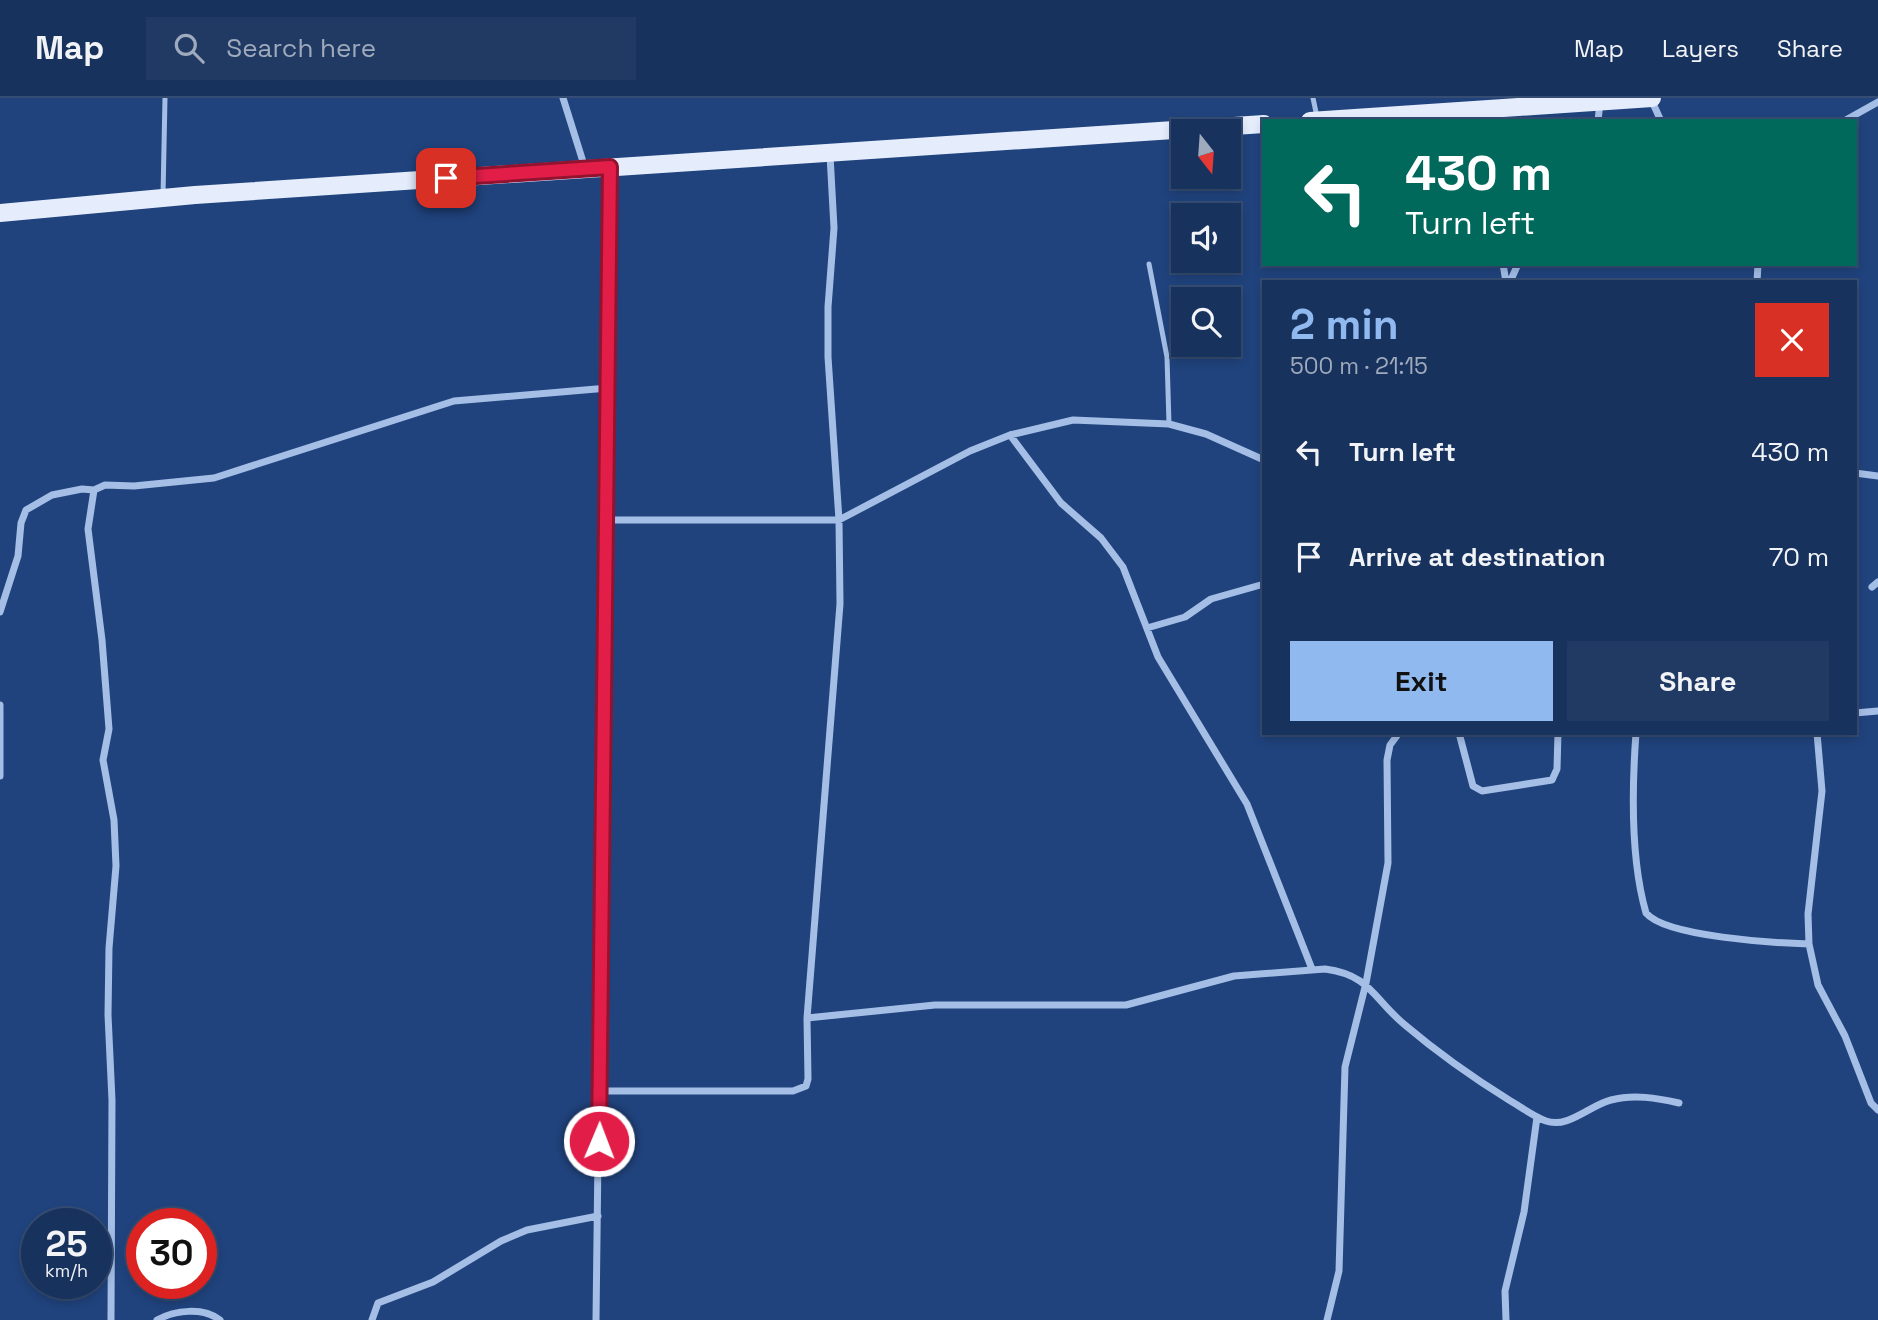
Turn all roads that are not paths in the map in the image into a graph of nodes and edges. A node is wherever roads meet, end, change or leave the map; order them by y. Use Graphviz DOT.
graph roads {
  1 [pos="164,98"];
  2 [pos="562,98"];
  3 [pos="1313,98"];
  4 [pos="1651,98"];
  5 [pos="1625,99"];
  6 [pos="1600,102"];
  7 [pos="1878,102"];
  8 [pos="1514,114"];
  9 [pos="1318,119"];
  10 [pos="1351,119"];
  11 [pos="1598,119"];
  12 [pos="1660,119"];
  13 [pos="1848,119"];
  14 [pos="1262,124"];
  15 [pos="830,153"];
  16 [pos="610,167"];
  17 [pos="585,169"];
  18 [pos="163,198"];
  19 [pos="0,213"];
  20 [pos="1149,264"];
  21 [pos="608,388"];
  22 [pos="1169,424"];
  23 [pos="1010,435"];
  24 [pos="1262,459"];
  25 [pos="1857,473"];
  26 [pos="1878,476"];
  27 [pos="94,490"];
  28 [pos="607,520"];
  29 [pos="839,520"];
  30 [pos="1262,585"];
  31 [pos="0,612"];
  32 [pos="1147,628"];
  33 [pos="0,705"];
  34 [pos="1878,711"];
  35 [pos="1857,713"];
  36 [pos="1398,735"];
  37 [pos="1460,735"];
  38 [pos="1558,735"];
  39 [pos="1636,735"];
  40 [pos="1817,735"];
  41 [pos="0,776"];
  42 [pos="1809,944"];
  43 [pos="1312,969"];
  44 [pos="1366,983"];
  45 [pos="807,1018"];
  46 [pos="600,1091"];
  47 [pos="1679,1103"];
  48 [pos="1878,1110"];
  49 [pos="1537,1116"];
  50 [pos="598,1216"];
  51 [pos="111,1320"];
  52 [pos="157,1320"];
  53 [pos="220,1320"];
  54 [pos="372,1320"];
  55 [pos="596,1320"];
  56 [pos="1327,1320"];
  57 [pos="1507,1320"];
  1 -- 18 [label="lane"];
  2 -- 17 [label="street"];
  3 -- 9 [label="lane"];
  4 -- 5 [label="main road"];
  4 -- 12 [label="street"];
  5 -- 6 [label="main road"];
  6 -- 8 [label="main road"];
  6 -- 11 [label="street"];
  7 -- 13 [label="street"];
  8 -- 10 [label="main road"];
  14 -- 15 [label="main road"];
  15 -- 16 [label="main road"];
  15 -- 29 [label="street"];
  16 -- 17 [label="main road"];
  16 -- 21 [label="street"];
  17 -- 18 [label="main road"];
  18 -- 19 [label="main road"];
  20 -- 22 [label="lane"];
  21 -- 27 [label="street"];
  21 -- 28 [label="street"];
  22 -- 23 [label="street"];
  22 -- 24 [label="street"];
  23 -- 29 [label="street"];
  23 -- 32 [label="street"];
  25 -- 26 [label="street"];
  27 -- 31 [label="street"];
  27 -- 51 [label="street"];
  28 -- 29 [label="street"];
  28 -- 46 [label="street"];
  29 -- 45 [label="street"];
  30 -- 32 [label="street"];
  32 -- 43 [label="street"];
  33 -- 41 [label="street"];
  34 -- 35 [label="street"];
  36 -- 44 [label="street"];
  37 -- 38 [label="street"];
  39 -- 42 [label="street"];
  40 -- 42 [label="street"];
  42 -- 48 [label="street"];
  43 -- 44 [label="street"];
  43 -- 45 [label="street"];
  44 -- 49 [label="street"];
  44 -- 56 [label="street"];
  45 -- 46 [label="street"];
  46 -- 50 [label="street"];
  47 -- 49 [label="street"];
  49 -- 57 [label="street"];
  50 -- 54 [label="street"];
  50 -- 55 [label="street"];
  52 -- 53 [label="street"];
}
